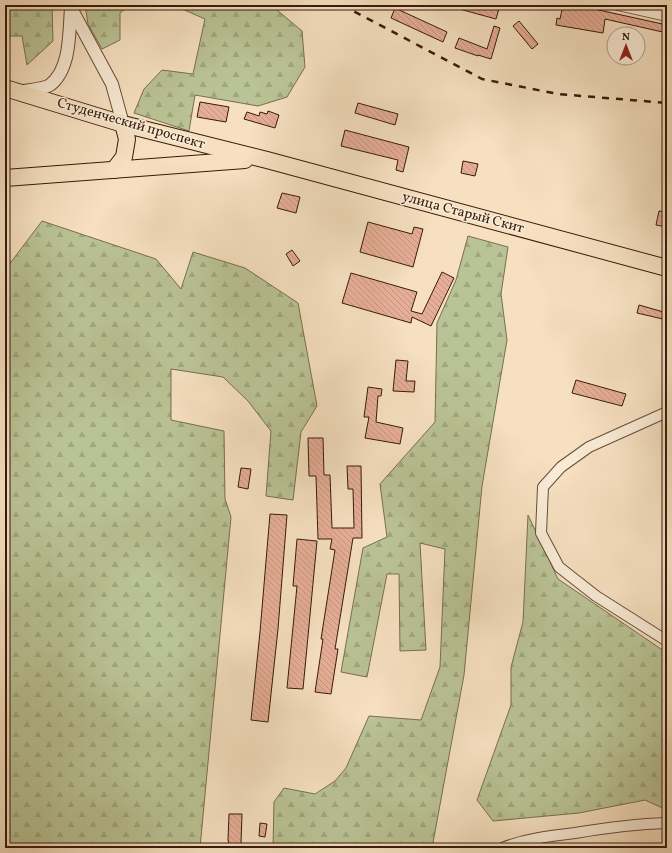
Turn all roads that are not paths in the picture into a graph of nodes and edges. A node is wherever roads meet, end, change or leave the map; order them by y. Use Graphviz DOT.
graph roads {
  1 [pos="618,5"];
  2 [pos="71,7"];
  3 [pos="667,16"];
  4 [pos="12,90"];
  5 [pos="123,124"];
  6 [pos="258,158"];
  7 [pos="114,170"];
  8 [pos="5,178"];
  9 [pos="667,268"];
  10 [pos="667,412"];
  11 [pos="667,642"];
  12 [pos="667,823"];
  13 [pos="502,848"];
  1 -- 3 [label="street"];
  2 -- 4 [label="street"];
  2 -- 5 [label="street"];
  4 -- 5 [label="highway, Студенческий проспект"];
  5 -- 6 [label="highway, Студенческий проспект"];
  5 -- 7 [label="highway"];
  6 -- 7 [label="highway"];
  6 -- 9 [label="highway, улица Старый Скит"];
  7 -- 8 [label="highway"];
  10 -- 11 [label="street"];
  12 -- 13 [label="street"];
}
